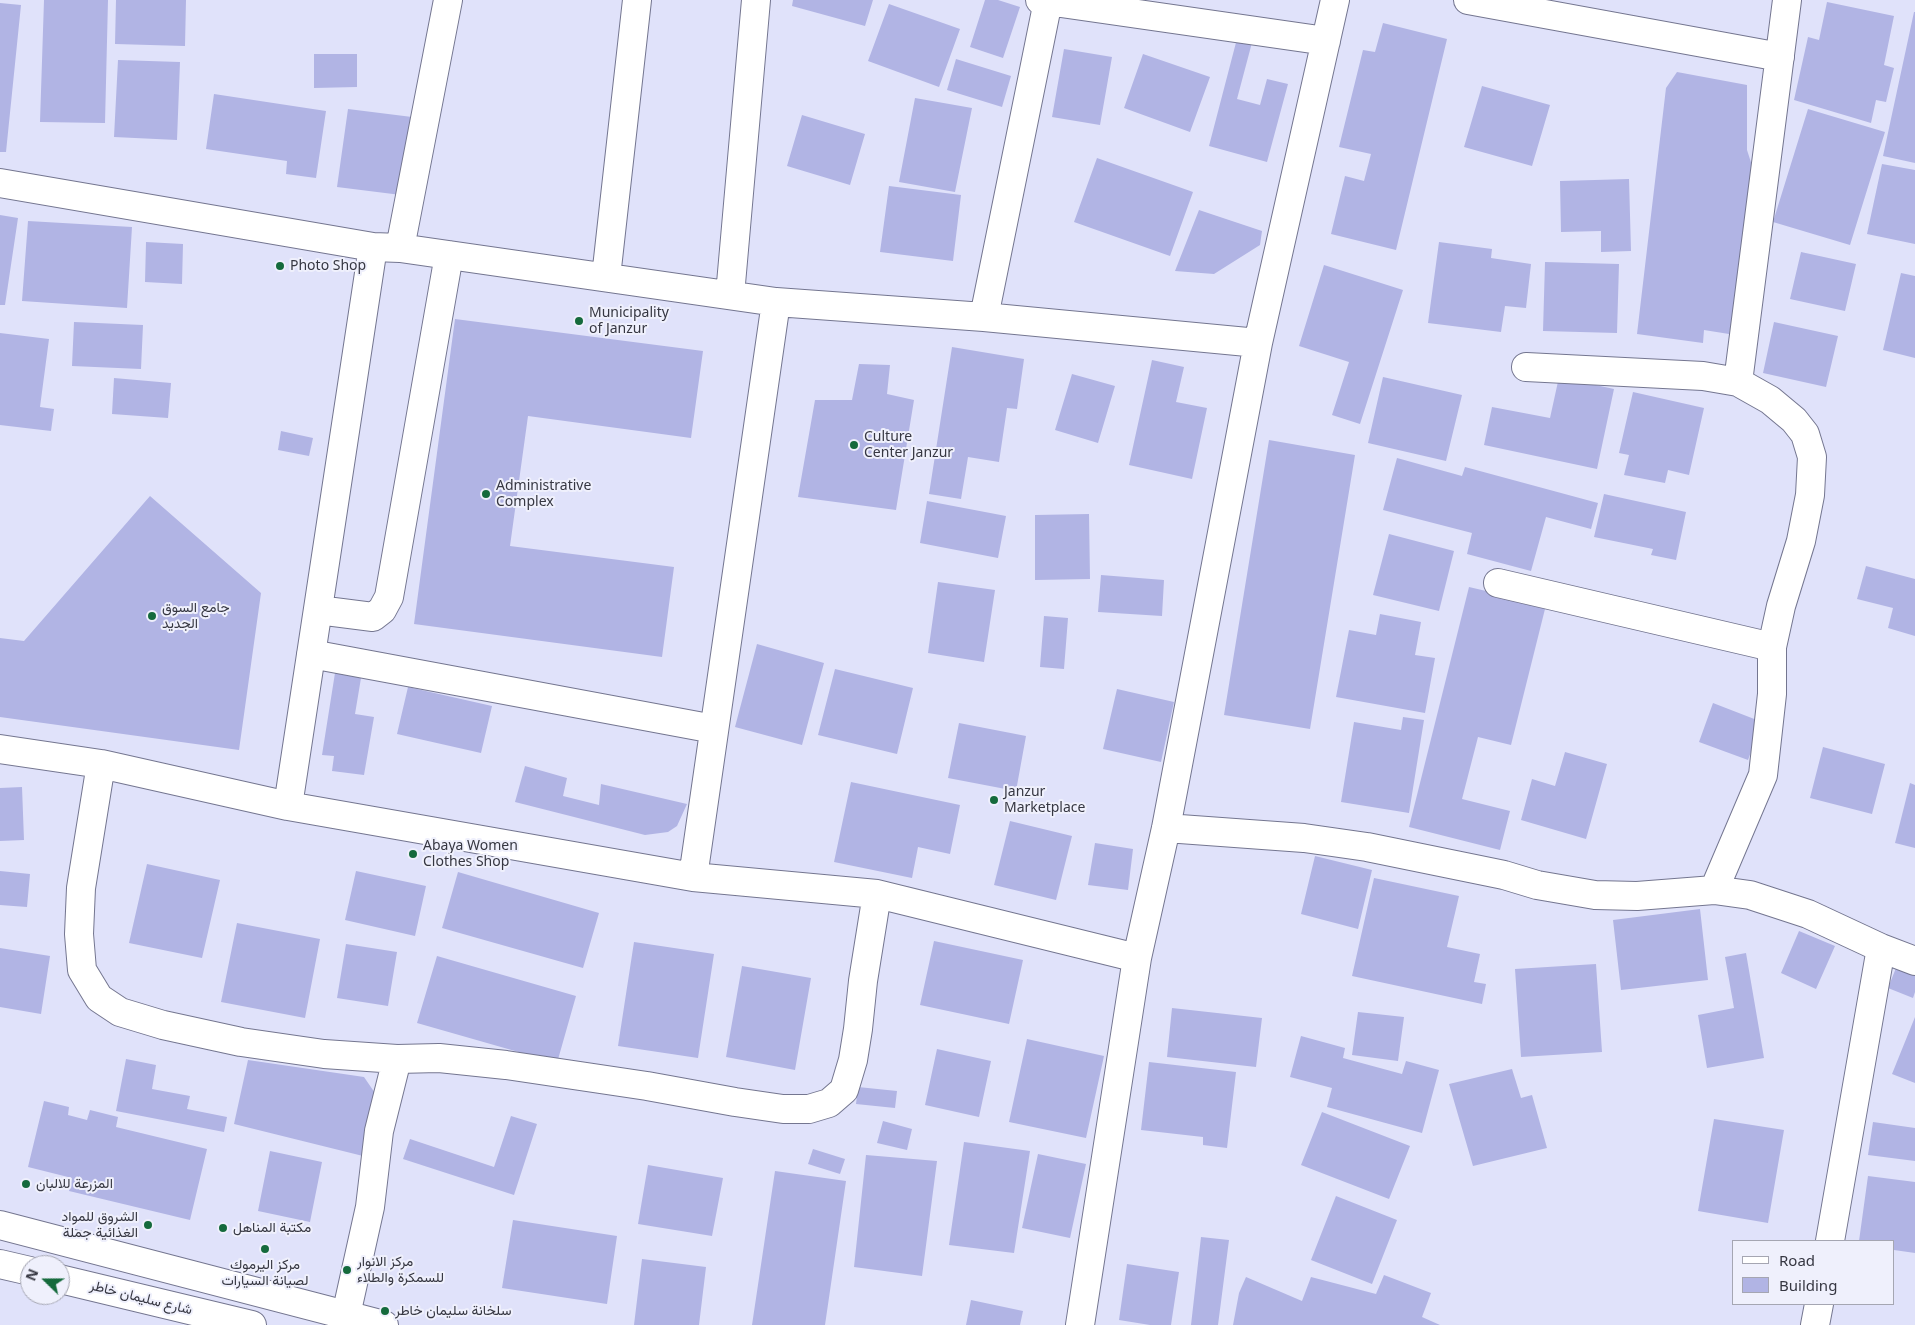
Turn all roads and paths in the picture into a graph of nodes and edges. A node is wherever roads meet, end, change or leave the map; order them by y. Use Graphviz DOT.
graph roads {
  1 [pos="448,0"];
  2 [pos="637,0"];
  3 [pos="756,0"];
  4 [pos="1335,0"];
  5 [pos="1468,0"];
  6 [pos="1787,0"];
  7 [pos="1044,1"];
  8 [pos="1326,41"];
  9 [pos="1780,57"];
  10 [pos="0,183"];
  11 [pos="373,247"];
  12 [pos="400,248"];
  13 [pos="450,255"];
  14 [pos="606,277"];
  15 [pos="730,296"];
  16 [pos="776,302"];
  17 [pos="984,317"];
  18 [pos="1258,343"];
  19 [pos="1526,367"];
  20 [pos="1738,382"];
  21 [pos="1498,582"];
  22 [pos="318,610"];
  23 [pos="1772,647"];
  24 [pos="311,654"];
  25 [pos="714,729"];
  26 [pos="0,749"];
  27 [pos="100,764"];
  28 [pos="288,806"];
  29 [pos="1166,828"];
  30 [pos="693,877"];
  31 [pos="1714,890"];
  32 [pos="877,894"];
  33 [pos="1881,948"];
  34 [pos="1137,958"];
  35 [pos="1915,961"];
  36 [pos="397,1059"];
  37 [pos="0,1225"];
  38 [pos="1830,1240"];
  39 [pos="0,1264"];
  40 [pos="20,1269"];
  41 [pos="70,1280"];
  42 [pos="1819,1305"];
  43 [pos="346,1315"];
  44 [pos="252,1325"];
  45 [pos="384,1325"];
  46 [pos="1080,1325"];
  47 [pos="1815,1325"];
  1 -- 12 [label="street"];
  2 -- 14 [label="street"];
  3 -- 15 [label="street"];
  4 -- 8 [label="street"];
  5 -- 9 [label="street"];
  6 -- 9 [label="street"];
  7 -- 8 [label="street"];
  7 -- 17 [label="street"];
  8 -- 18 [label="street"];
  9 -- 20 [label="street"];
  10 -- 11 [label="street"];
  11 -- 12 [label="street"];
  11 -- 22 [label="street"];
  12 -- 13 [label="street"];
  13 -- 14 [label="street"];
  13 -- 22 [label="street"];
  14 -- 15 [label="street"];
  15 -- 16 [label="street"];
  16 -- 17 [label="street"];
  16 -- 25 [label="street"];
  17 -- 18 [label="street"];
  18 -- 29 [label="street"];
  19 -- 20 [label="street"];
  20 -- 23 [label="street"];
  21 -- 23 [label="street"];
  22 -- 24 [label="street"];
  23 -- 31 [label="street"];
  24 -- 25 [label="street"];
  24 -- 28 [label="street"];
  25 -- 30 [label="street"];
  26 -- 27 [label="street"];
  27 -- 28 [label="street"];
  27 -- 36 [label="street"];
  28 -- 30 [label="street"];
  29 -- 31 [label="street"];
  29 -- 34 [label="street"];
  30 -- 32 [label="street"];
  31 -- 33 [label="street"];
  32 -- 34 [label="street"];
  32 -- 36 [label="street"];
  33 -- 35 [label="street"];
  33 -- 38 [label="street"];
  34 -- 46 [label="street"];
  36 -- 43 [label="street"];
  37 -- 43 [label="street"];
  39 -- 40 [label="street"];
  41 -- 44 [label="street, شارع سليمان خاطر"];
  42 -- 47 [label="street"];
  43 -- 45 [label="street"];
}
